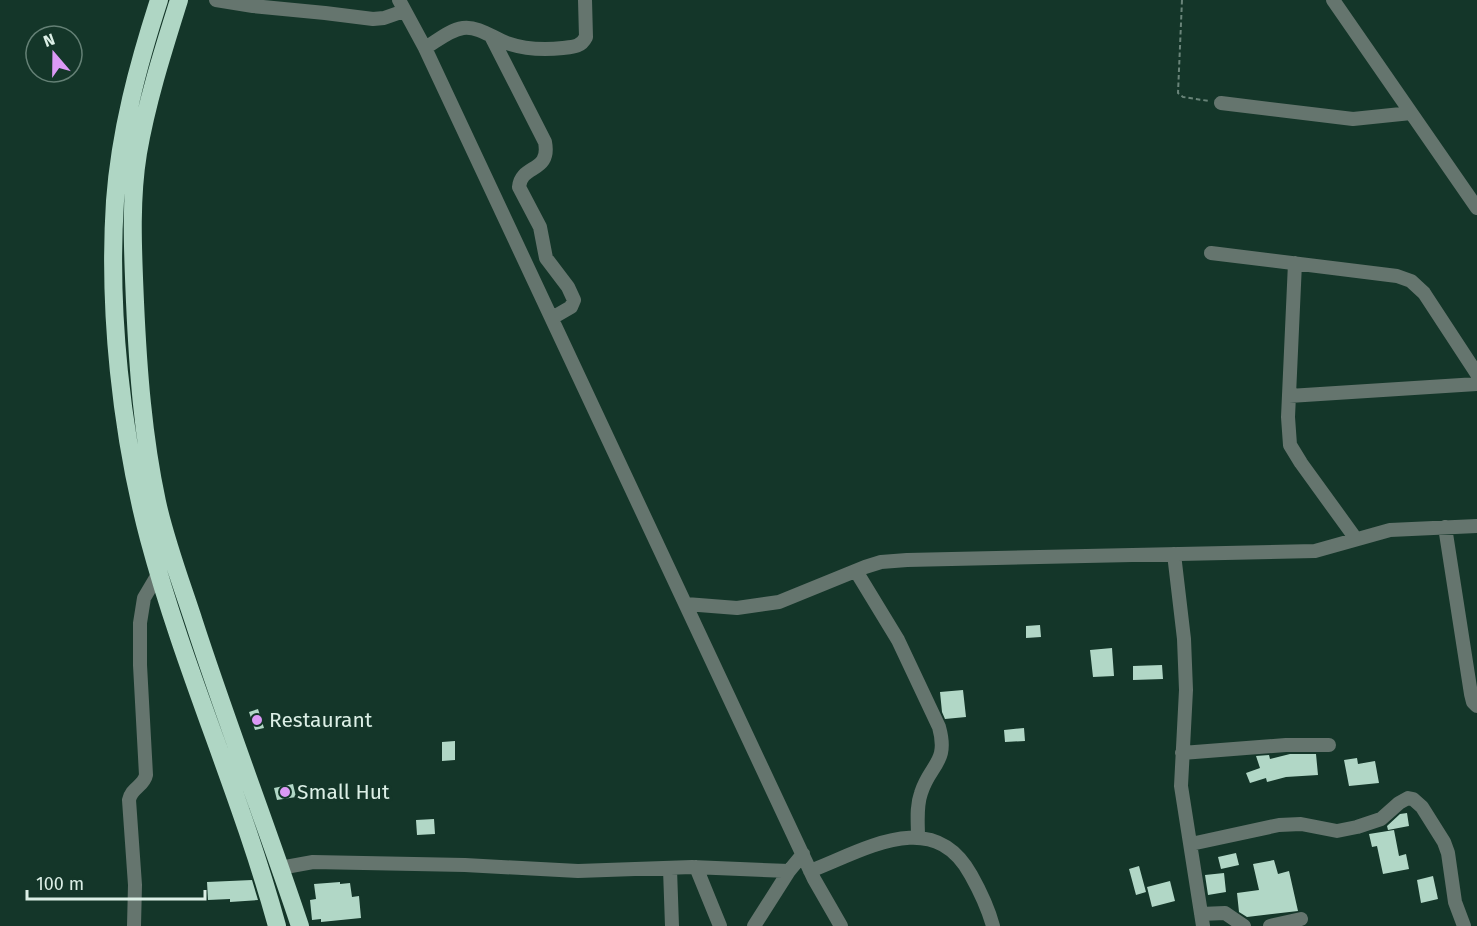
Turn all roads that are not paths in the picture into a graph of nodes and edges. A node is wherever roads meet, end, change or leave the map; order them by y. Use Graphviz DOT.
graph roads {
  1 [pos="159,0"];
  2 [pos="179,0"];
  3 [pos="216,0"];
  4 [pos="585,0"];
  5 [pos="1333,0"];
  6 [pos="402,5"];
  7 [pos="491,36"];
  8 [pos="425,48"];
  9 [pos="1221,103"];
  10 [pos="1411,113"];
  11 [pos="1477,208"];
  12 [pos="1211,253"];
  13 [pos="1295,262"];
  14 [pos="552,318"];
  15 [pos="1477,374"];
  16 [pos="1477,384"];
  17 [pos="1289,396"];
  18 [pos="1477,526"];
  19 [pos="1445,527"];
  20 [pos="1356,539"];
  21 [pos="1174,554"];
  22 [pos="856,571"];
  23 [pos="160,572"];
  24 [pos="686,604"];
  25 [pos="1477,706"];
  26 [pos="1329,745"];
  27 [pos="1182,753"];
  28 [pos="918,837"];
  29 [pos="1191,844"];
  30 [pos="803,854"];
  31 [pos="696,867"];
  32 [pos="280,868"];
  33 [pos="670,869"];
  34 [pos="789,871"];
  35 [pos="810,871"];
  36 [pos="1301,919"];
  37 [pos="1202,920"];
  38 [pos="134,926"];
  39 [pos="277,926"];
  40 [pos="300,926"];
  41 [pos="672,926"];
  42 [pos="720,926"];
  43 [pos="754,926"];
  44 [pos="841,926"];
  45 [pos="993,926"];
  46 [pos="1244,926"];
  47 [pos="1270,926"];
  48 [pos="1464,926"];
  1 -- 23 [label="highway"];
  2 -- 32 [label="highway"];
  3 -- 6 [label="street"];
  4 -- 7 [label="street"];
  5 -- 10 [label="street"];
  6 -- 8 [label="street"];
  7 -- 8 [label="street"];
  7 -- 14 [label="street"];
  8 -- 14 [label="street"];
  9 -- 10 [label="street"];
  10 -- 11 [label="street"];
  12 -- 13 [label="street"];
  13 -- 15 [label="street"];
  13 -- 17 [label="street"];
  14 -- 24 [label="street"];
  16 -- 17 [label="street"];
  17 -- 20 [label="street"];
  18 -- 19 [label="street"];
  19 -- 20 [label="street"];
  19 -- 25 [label="street"];
  20 -- 21 [label="street"];
  21 -- 22 [label="street"];
  21 -- 27 [label="street"];
  22 -- 24 [label="street"];
  22 -- 28 [label="street"];
  23 -- 38 [label="street"];
  23 -- 39 [label="highway"];
  24 -- 30 [label="street"];
  26 -- 27 [label="street"];
  27 -- 29 [label="street"];
  28 -- 35 [label="street"];
  28 -- 45 [label="street"];
  29 -- 37 [label="street"];
  29 -- 48 [label="street"];
  30 -- 34 [label="street"];
  30 -- 35 [label="street"];
  31 -- 33 [label="street"];
  31 -- 34 [label="street"];
  31 -- 42 [label="street"];
  32 -- 33 [label="street"];
  32 -- 40 [label="highway"];
  33 -- 41 [label="street"];
  34 -- 43 [label="street"];
  35 -- 44 [label="street"];
  36 -- 47 [label="street"];
  37 -- 46 [label="street"];
}
